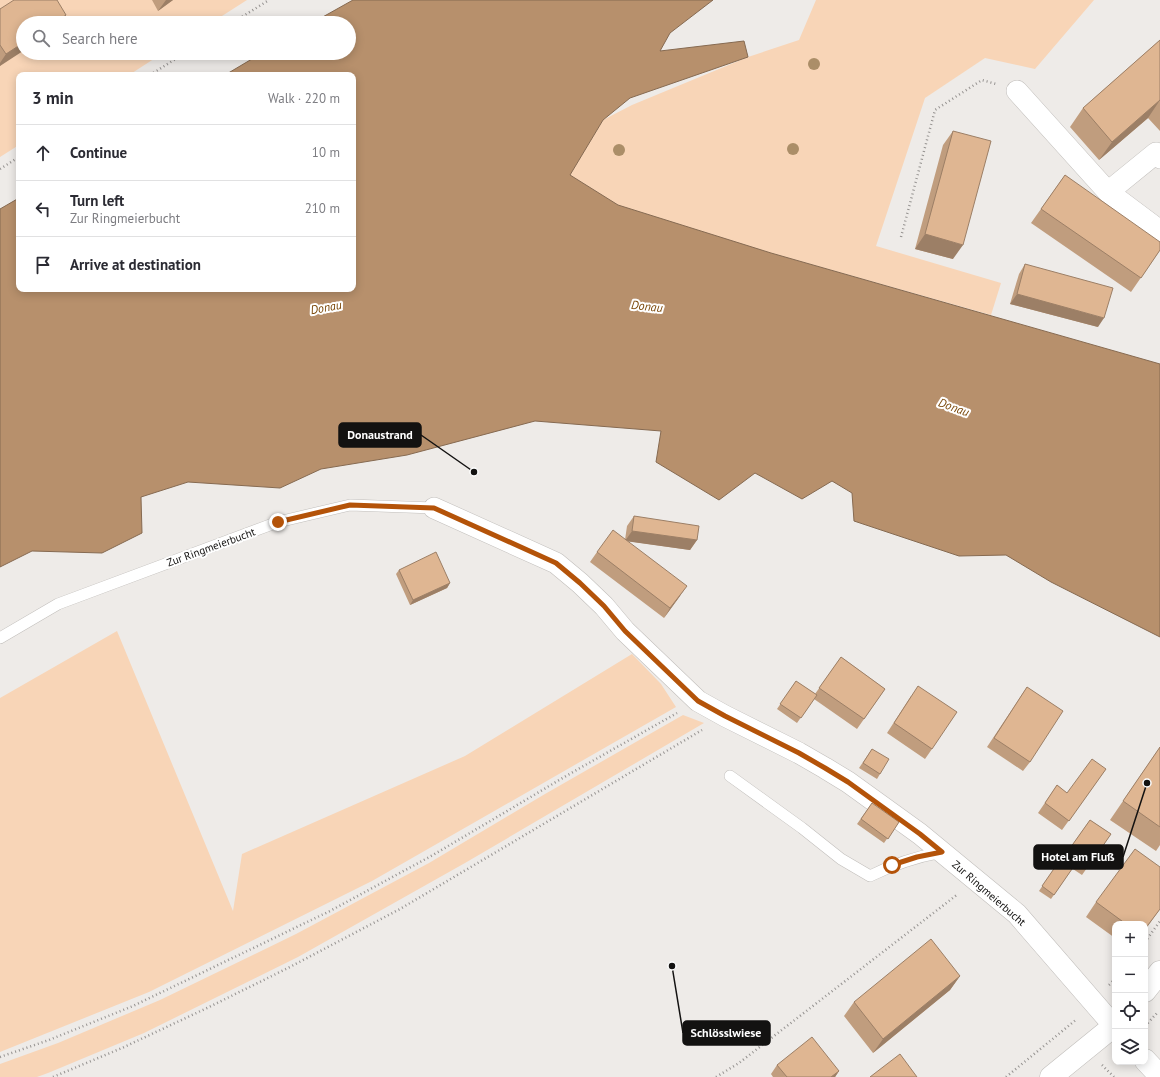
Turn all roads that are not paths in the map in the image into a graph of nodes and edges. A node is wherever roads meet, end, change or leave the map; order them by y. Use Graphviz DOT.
graph roads {
  1 [pos="1018,91"];
  2 [pos="1160,158"];
  3 [pos="1108,192"];
  4 [pos="1160,231"];
  5 [pos="434,508"];
  6 [pos="0,638"];
  7 [pos="730,776"];
  8 [pos="942,852"];
  9 [pos="1160,972"];
  10 [pos="1148,987"];
  11 [pos="1112,1023"];
  12 [pos="1112,1028"];
  13 [pos="1148,1063"];
  14 [pos="1160,1076"];
  15 [pos="1051,1077"];
  1 -- 3 [label="street"];
  2 -- 3 [label="street"];
  3 -- 4 [label="street"];
  5 -- 6 [label="lane, Zur Ringmeierbucht"];
  5 -- 8 [label="street, Zur Ringmeierbucht"];
  7 -- 8 [label="lane"];
  8 -- 11 [label="street, Zur Ringmeierbucht"];
  9 -- 10 [label="main road"];
  12 -- 15 [label="main road"];
  13 -- 14 [label="main road"];
}
